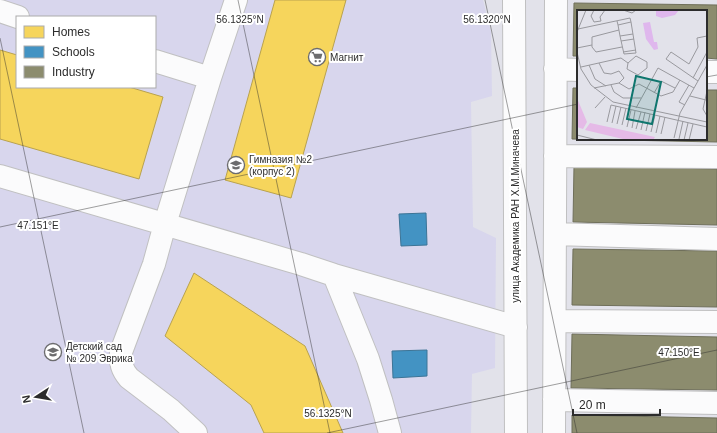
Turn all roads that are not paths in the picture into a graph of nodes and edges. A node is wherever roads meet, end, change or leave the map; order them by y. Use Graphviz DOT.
graph roads {
  1 [pos="236,0"];
  2 [pos="514,0"];
  3 [pos="556,0"];
  4 [pos="0,11"];
  5 [pos="16,16"];
  6 [pos="156,61"];
  7 [pos="555,69"];
  8 [pos="577,70"];
  9 [pos="210,78"];
  10 [pos="555,156"];
  11 [pos="717,157"];
  12 [pos="0,176"];
  13 [pos="165,224"];
  14 [pos="555,234"];
  15 [pos="717,239"];
  16 [pos="334,274"];
  17 [pos="555,321"];
  18 [pos="717,322"];
  19 [pos="516,327"];
  20 [pos="554,400"];
  21 [pos="717,403"];
  22 [pos="196,433"];
  23 [pos="390,433"];
  24 [pos="516,433"];
  25 [pos="554,433"];
  1 -- 9 [label="street"];
  2 -- 19 [label="street, улица Академика РАН Х.М.Миначева"];
  3 -- 7 [label="street"];
  4 -- 5 [label="street"];
  6 -- 9 [label="street"];
  7 -- 8 [label="street"];
  7 -- 10 [label="street"];
  9 -- 13 [label="street"];
  10 -- 11 [label="street"];
  10 -- 14 [label="street"];
  12 -- 13 [label="street"];
  13 -- 16 [label="street"];
  13 -- 22 [label="street"];
  14 -- 15 [label="street"];
  14 -- 17 [label="street"];
  16 -- 19 [label="street"];
  16 -- 23 [label="street"];
  17 -- 18 [label="street"];
  17 -- 20 [label="street"];
  19 -- 24 [label="street, улица Академика РАН Х.М.Миначева"];
  20 -- 21 [label="street"];
  20 -- 25 [label="street"];
}
